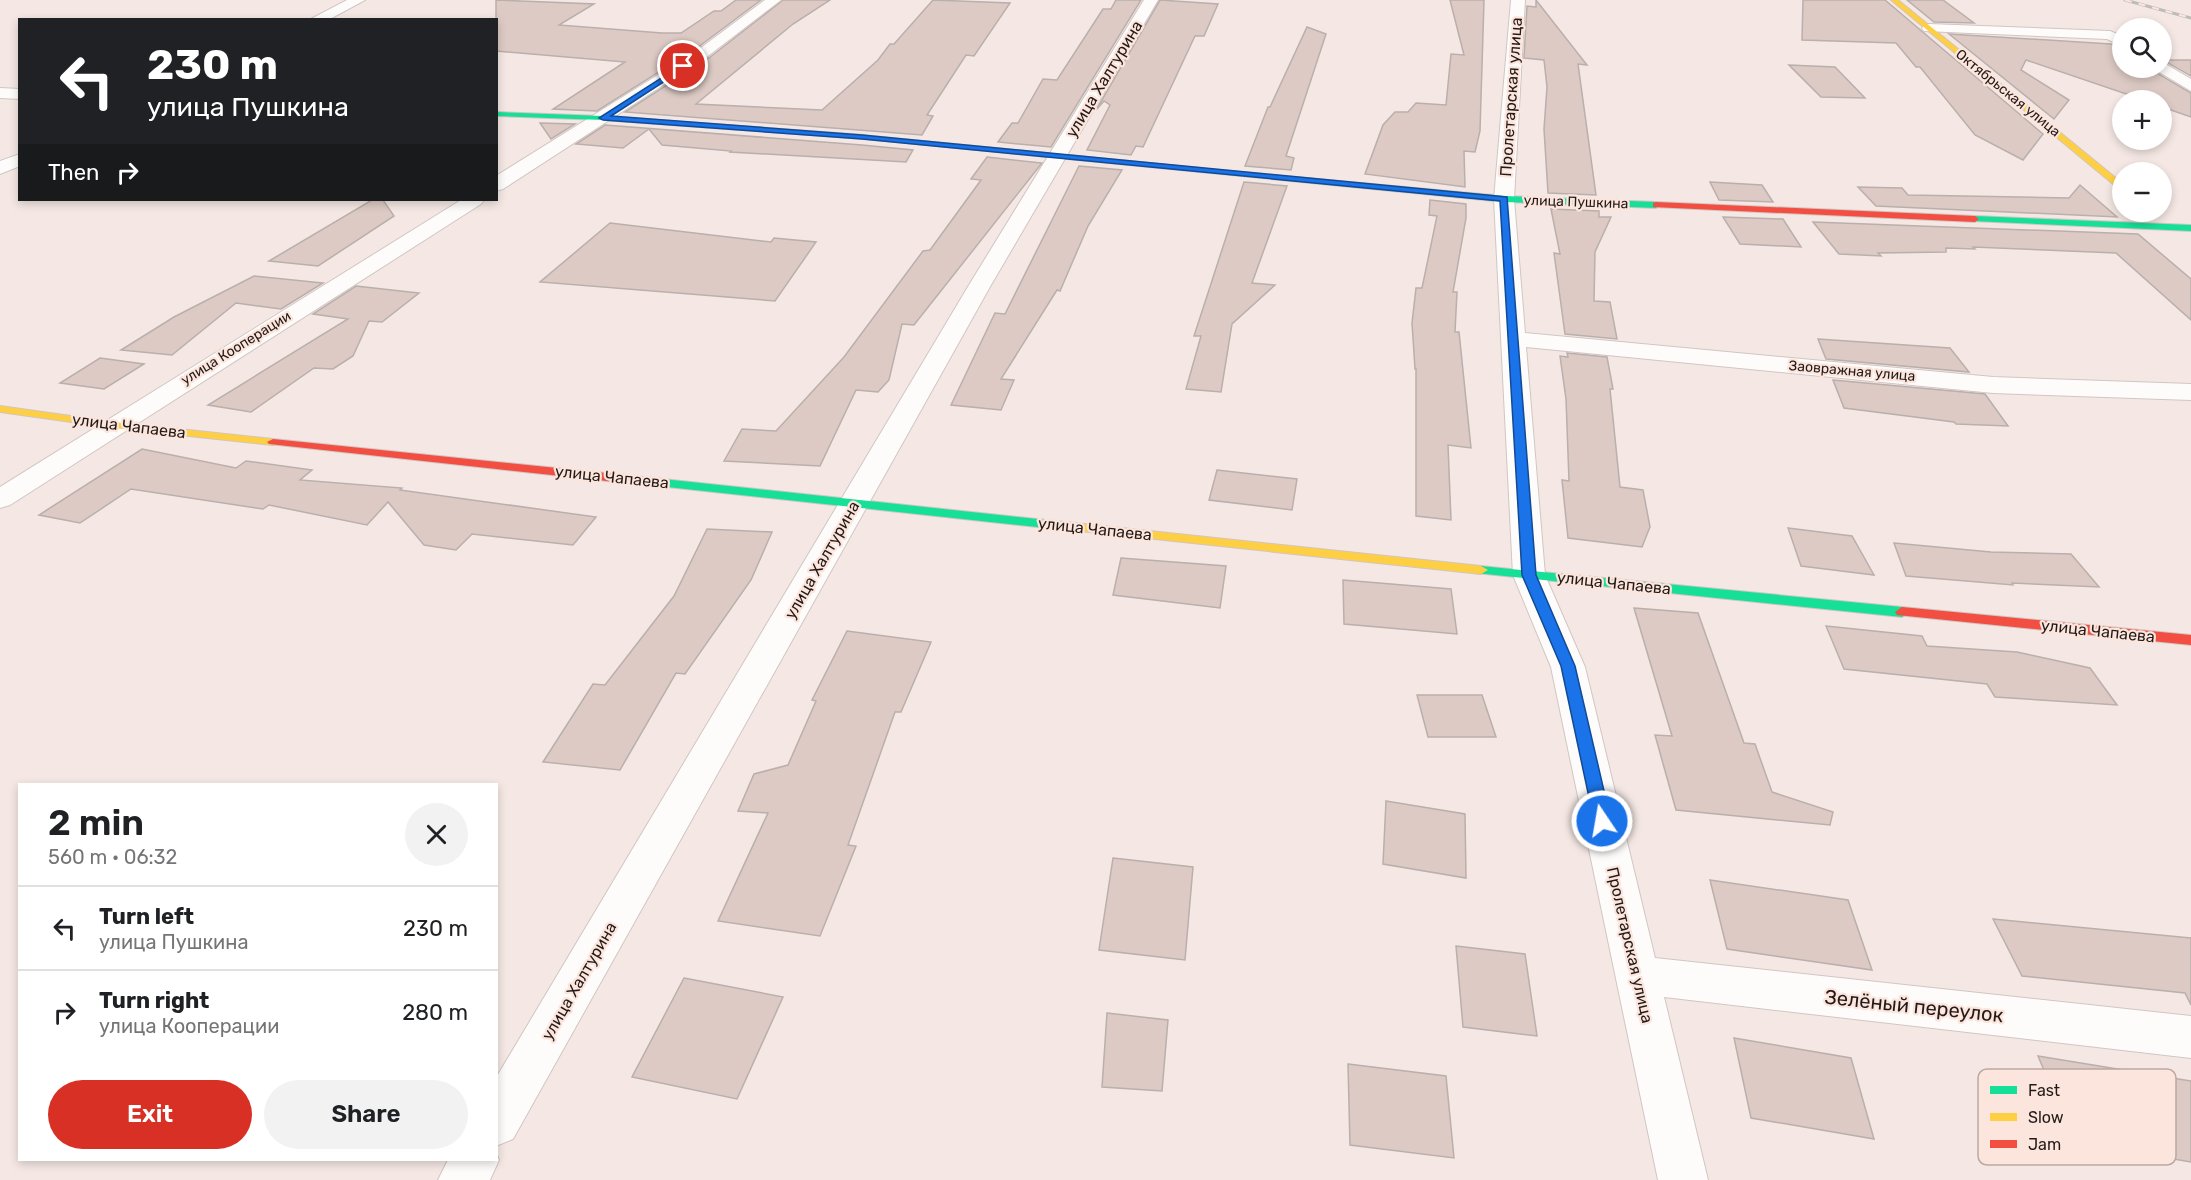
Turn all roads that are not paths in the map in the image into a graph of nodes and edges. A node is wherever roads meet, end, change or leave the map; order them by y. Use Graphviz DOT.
graph roads {
  1 [pos="357,0"];
  2 [pos="774,0"];
  3 [pos="1151,0"];
  4 [pos="1518,0"];
  5 [pos="1894,0"];
  6 [pos="320,18"];
  7 [pos="1929,28"];
  8 [pos="2112,35"];
  9 [pos="2172,75"];
  10 [pos="2191,87"];
  11 [pos="0,93"];
  12 [pos="18,94"];
  13 [pos="498,114"];
  14 [pos="603,118"];
  15 [pos="1057,157"];
  16 [pos="18,160"];
  17 [pos="0,168"];
  18 [pos="2112,179"];
  19 [pos="498,184"];
  20 [pos="1504,199"];
  21 [pos="472,201"];
  22 [pos="2166,222"];
  23 [pos="2173,228"];
  24 [pos="2191,228"];
  25 [pos="2191,241"];
  26 [pos="1514,339"];
  27 [pos="2191,392"];
  28 [pos="0,409"];
  29 [pos="114,425"];
  30 [pos="0,499"];
  31 [pos="856,503"];
  32 [pos="1529,575"];
  33 [pos="2191,640"];
  34 [pos="1637,975"];
  35 [pos="2191,1037"];
  36 [pos="498,1120"];
  37 [pos="474,1161"];
  38 [pos="464,1180"];
  39 [pos="1683,1180"];
  1 -- 6 [label="street"];
  2 -- 14 [label="street"];
  3 -- 15 [label="street, улица Халтурина"];
  4 -- 20 [label="street, Пролетарская улица"];
  5 -- 7 [label="street, Октябрьская улица"];
  7 -- 8 [label="street"];
  7 -- 18 [label="street, Октябрьская улица"];
  9 -- 10 [label="street"];
  11 -- 12 [label="street"];
  13 -- 14 [label="street, улица Пушкина"];
  14 -- 15 [label="street, улица Пушкина"];
  14 -- 19 [label="street"];
  15 -- 20 [label="street, улица Пушкина"];
  15 -- 31 [label="street, улица Халтурина"];
  16 -- 17 [label="street"];
  20 -- 23 [label="street, улица Пушкина"];
  20 -- 26 [label="street, Пролетарская улица"];
  21 -- 29 [label="street, улица Кооперации"];
  22 -- 23 [label="street"];
  23 -- 24 [label="street, улица Пушкина"];
  23 -- 25 [label="street"];
  26 -- 27 [label="street, Заовражная улица"];
  26 -- 32 [label="street, Пролетарская улица"];
  28 -- 29 [label="street, улица Чапаева"];
  29 -- 30 [label="street, улица Кооперации"];
  29 -- 31 [label="street, улица Чапаева"];
  31 -- 32 [label="street, улица Чапаева"];
  31 -- 36 [label="street, улица Халтурина"];
  32 -- 33 [label="street, улица Чапаева"];
  32 -- 34 [label="street, Пролетарская улица"];
  34 -- 35 [label="street, Зелёный переулок"];
  34 -- 39 [label="street, Пролетарская улица"];
  37 -- 38 [label="street"];
}
